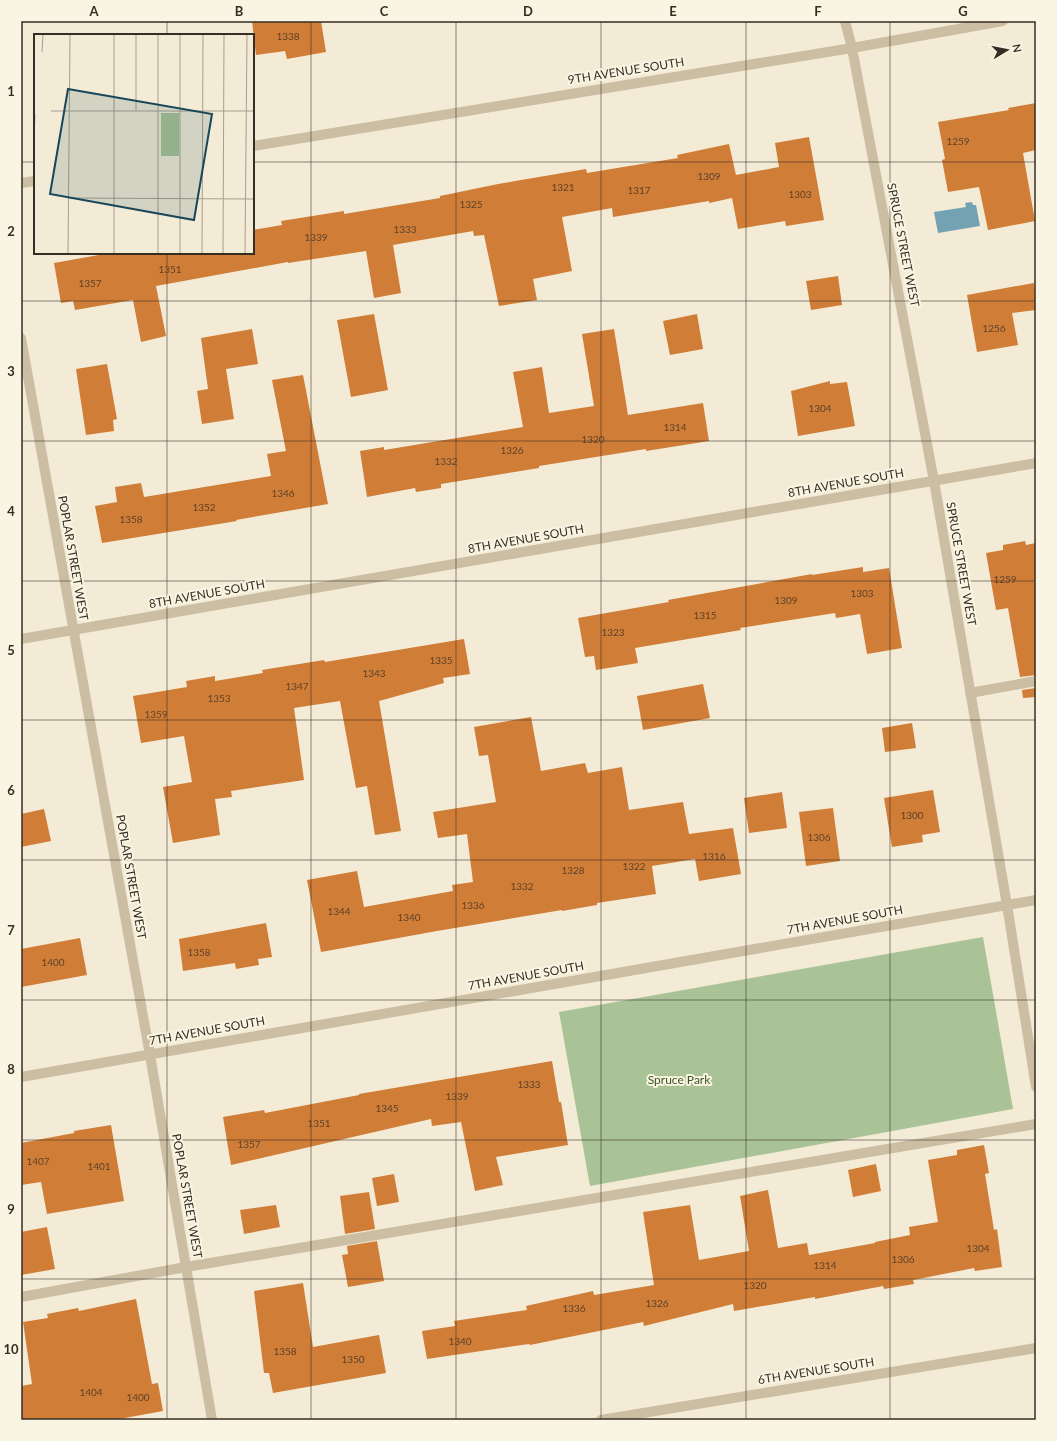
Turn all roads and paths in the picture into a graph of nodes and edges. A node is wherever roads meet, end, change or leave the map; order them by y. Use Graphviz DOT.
graph roads {
  1 [pos="846,21"];
  2 [pos="1003,21"];
  3 [pos="852,48"];
  4 [pos="254,146"];
  5 [pos="34,181"];
  6 [pos="21,183"];
  7 [pos="21,338"];
  8 [pos="1036,463"];
  9 [pos="934,481"];
  10 [pos="73,631"];
  11 [pos="21,639"];
  12 [pos="1036,681"];
  13 [pos="970,693"];
  14 [pos="1036,900"];
  15 [pos="1007,905"];
  16 [pos="150,1055"];
  17 [pos="21,1077"];
  18 [pos="1036,1087"];
  19 [pos="1036,1124"];
  20 [pos="186,1267"];
  21 [pos="21,1297"];
  22 [pos="1036,1348"];
  23 [pos="212,1420"];
  24 [pos="601,1420"];
  1 -- 3 [label="street, SPRUCE STREET WEST"];
  2 -- 3 [label="street, 9TH AVENUE SOUTH"];
  3 -- 4 [label="street, 9TH AVENUE SOUTH"];
  3 -- 9 [label="street, SPRUCE STREET WEST"];
  5 -- 6 [label="street"];
  7 -- 10 [label="street, POPLAR STREET WEST"];
  8 -- 9 [label="street, 8TH AVENUE SOUTH"];
  9 -- 10 [label="street, 8TH AVENUE SOUTH"];
  9 -- 13 [label="street, SPRUCE STREET WEST"];
  10 -- 11 [label="street, 8TH AVENUE SOUTH"];
  10 -- 16 [label="street, POPLAR STREET WEST"];
  12 -- 13 [label="street"];
  13 -- 15 [label="street, SPRUCE STREET WEST"];
  14 -- 15 [label="street, 7TH AVENUE SOUTH"];
  15 -- 16 [label="street, 7TH AVENUE SOUTH"];
  15 -- 18 [label="street, SPRUCE STREET WEST"];
  16 -- 17 [label="street, 7TH AVENUE SOUTH"];
  16 -- 20 [label="street, POPLAR STREET WEST"];
  19 -- 20 [label="street"];
  20 -- 21 [label="street"];
  20 -- 23 [label="street, POPLAR STREET WEST"];
  22 -- 24 [label="street, 6TH AVENUE SOUTH"];
}
